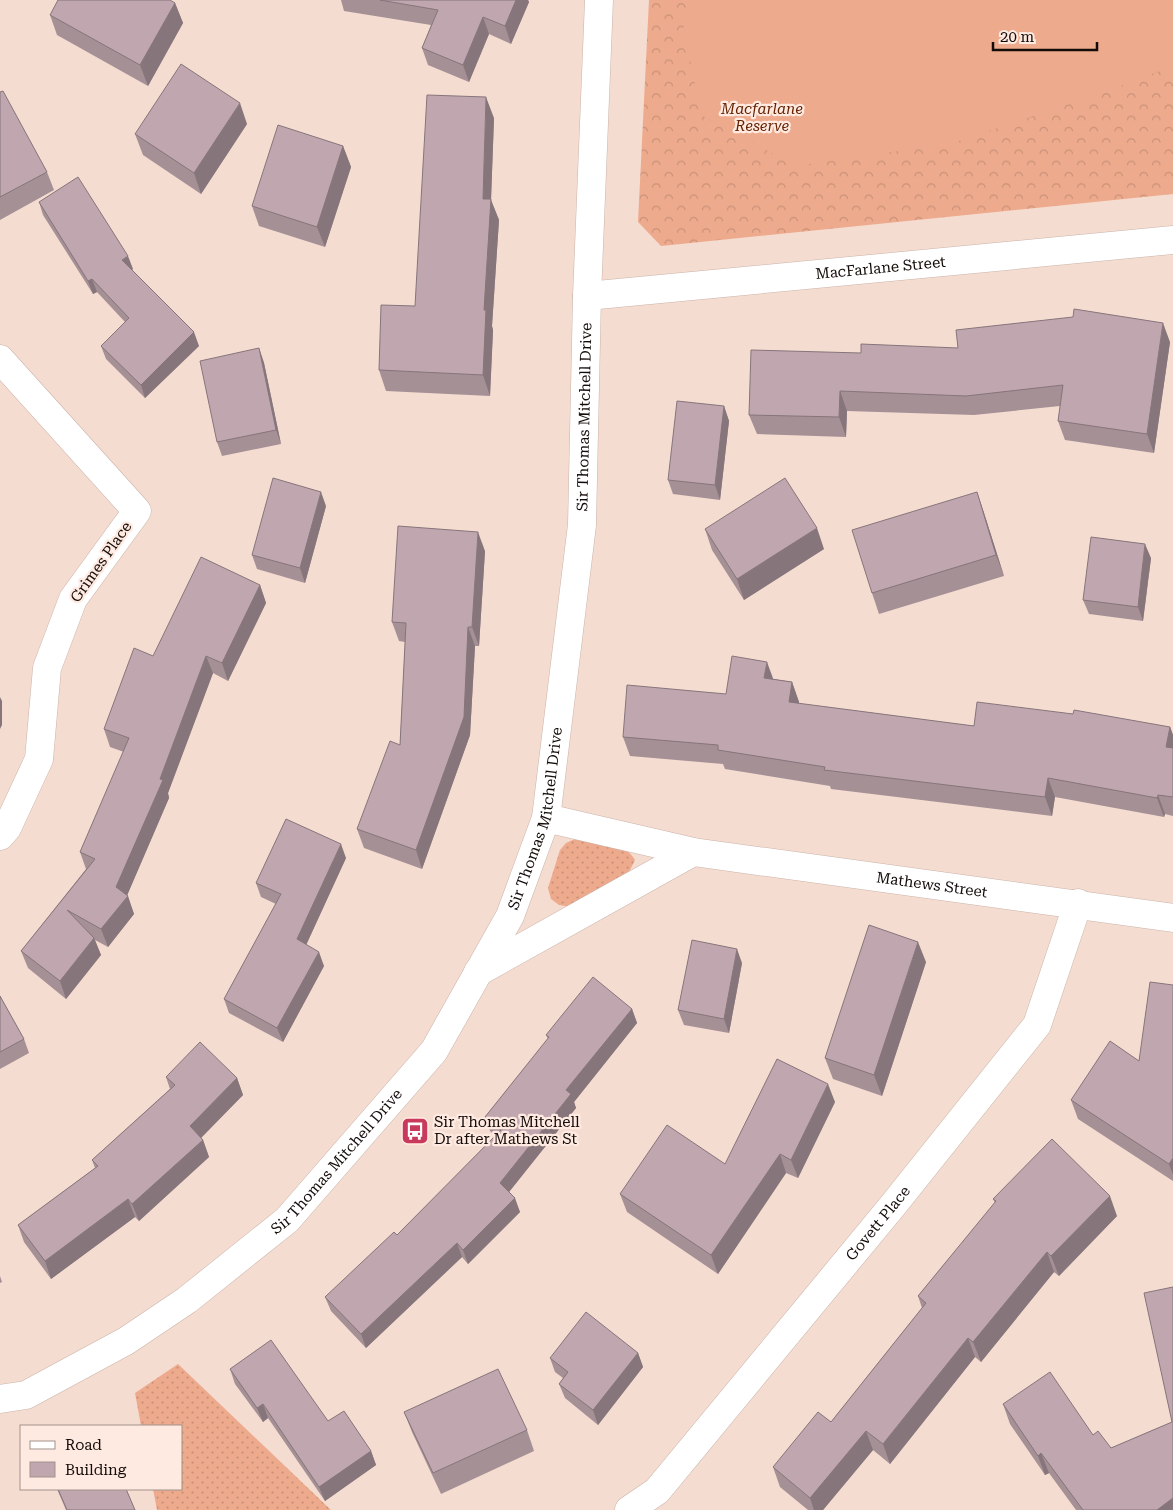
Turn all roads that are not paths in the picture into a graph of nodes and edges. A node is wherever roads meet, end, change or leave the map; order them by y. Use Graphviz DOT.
graph roads {
  1 [pos="599,0"];
  2 [pos="1173,240"];
  3 [pos="588,296"];
  4 [pos="0,359"];
  5 [pos="546,818"];
  6 [pos="0,836"];
  7 [pos="693,852"];
  8 [pos="1078,903"];
  9 [pos="1173,918"];
  10 [pos="477,972"];
  11 [pos="0,1399"];
  12 [pos="629,1510"];
  1 -- 3 [label="street, Sir Thomas Mitchell Drive"];
  2 -- 3 [label="street, MacFarlane Street"];
  3 -- 5 [label="street, Sir Thomas Mitchell Drive"];
  4 -- 6 [label="street, Grimes Place"];
  5 -- 7 [label="street, Mathews Street"];
  5 -- 10 [label="street, Sir Thomas Mitchell Drive"];
  7 -- 8 [label="street, Mathews Street"];
  7 -- 10 [label="street"];
  8 -- 9 [label="street, Mathews Street"];
  8 -- 12 [label="street, Govett Place"];
  10 -- 11 [label="street, Sir Thomas Mitchell Drive"];
}
